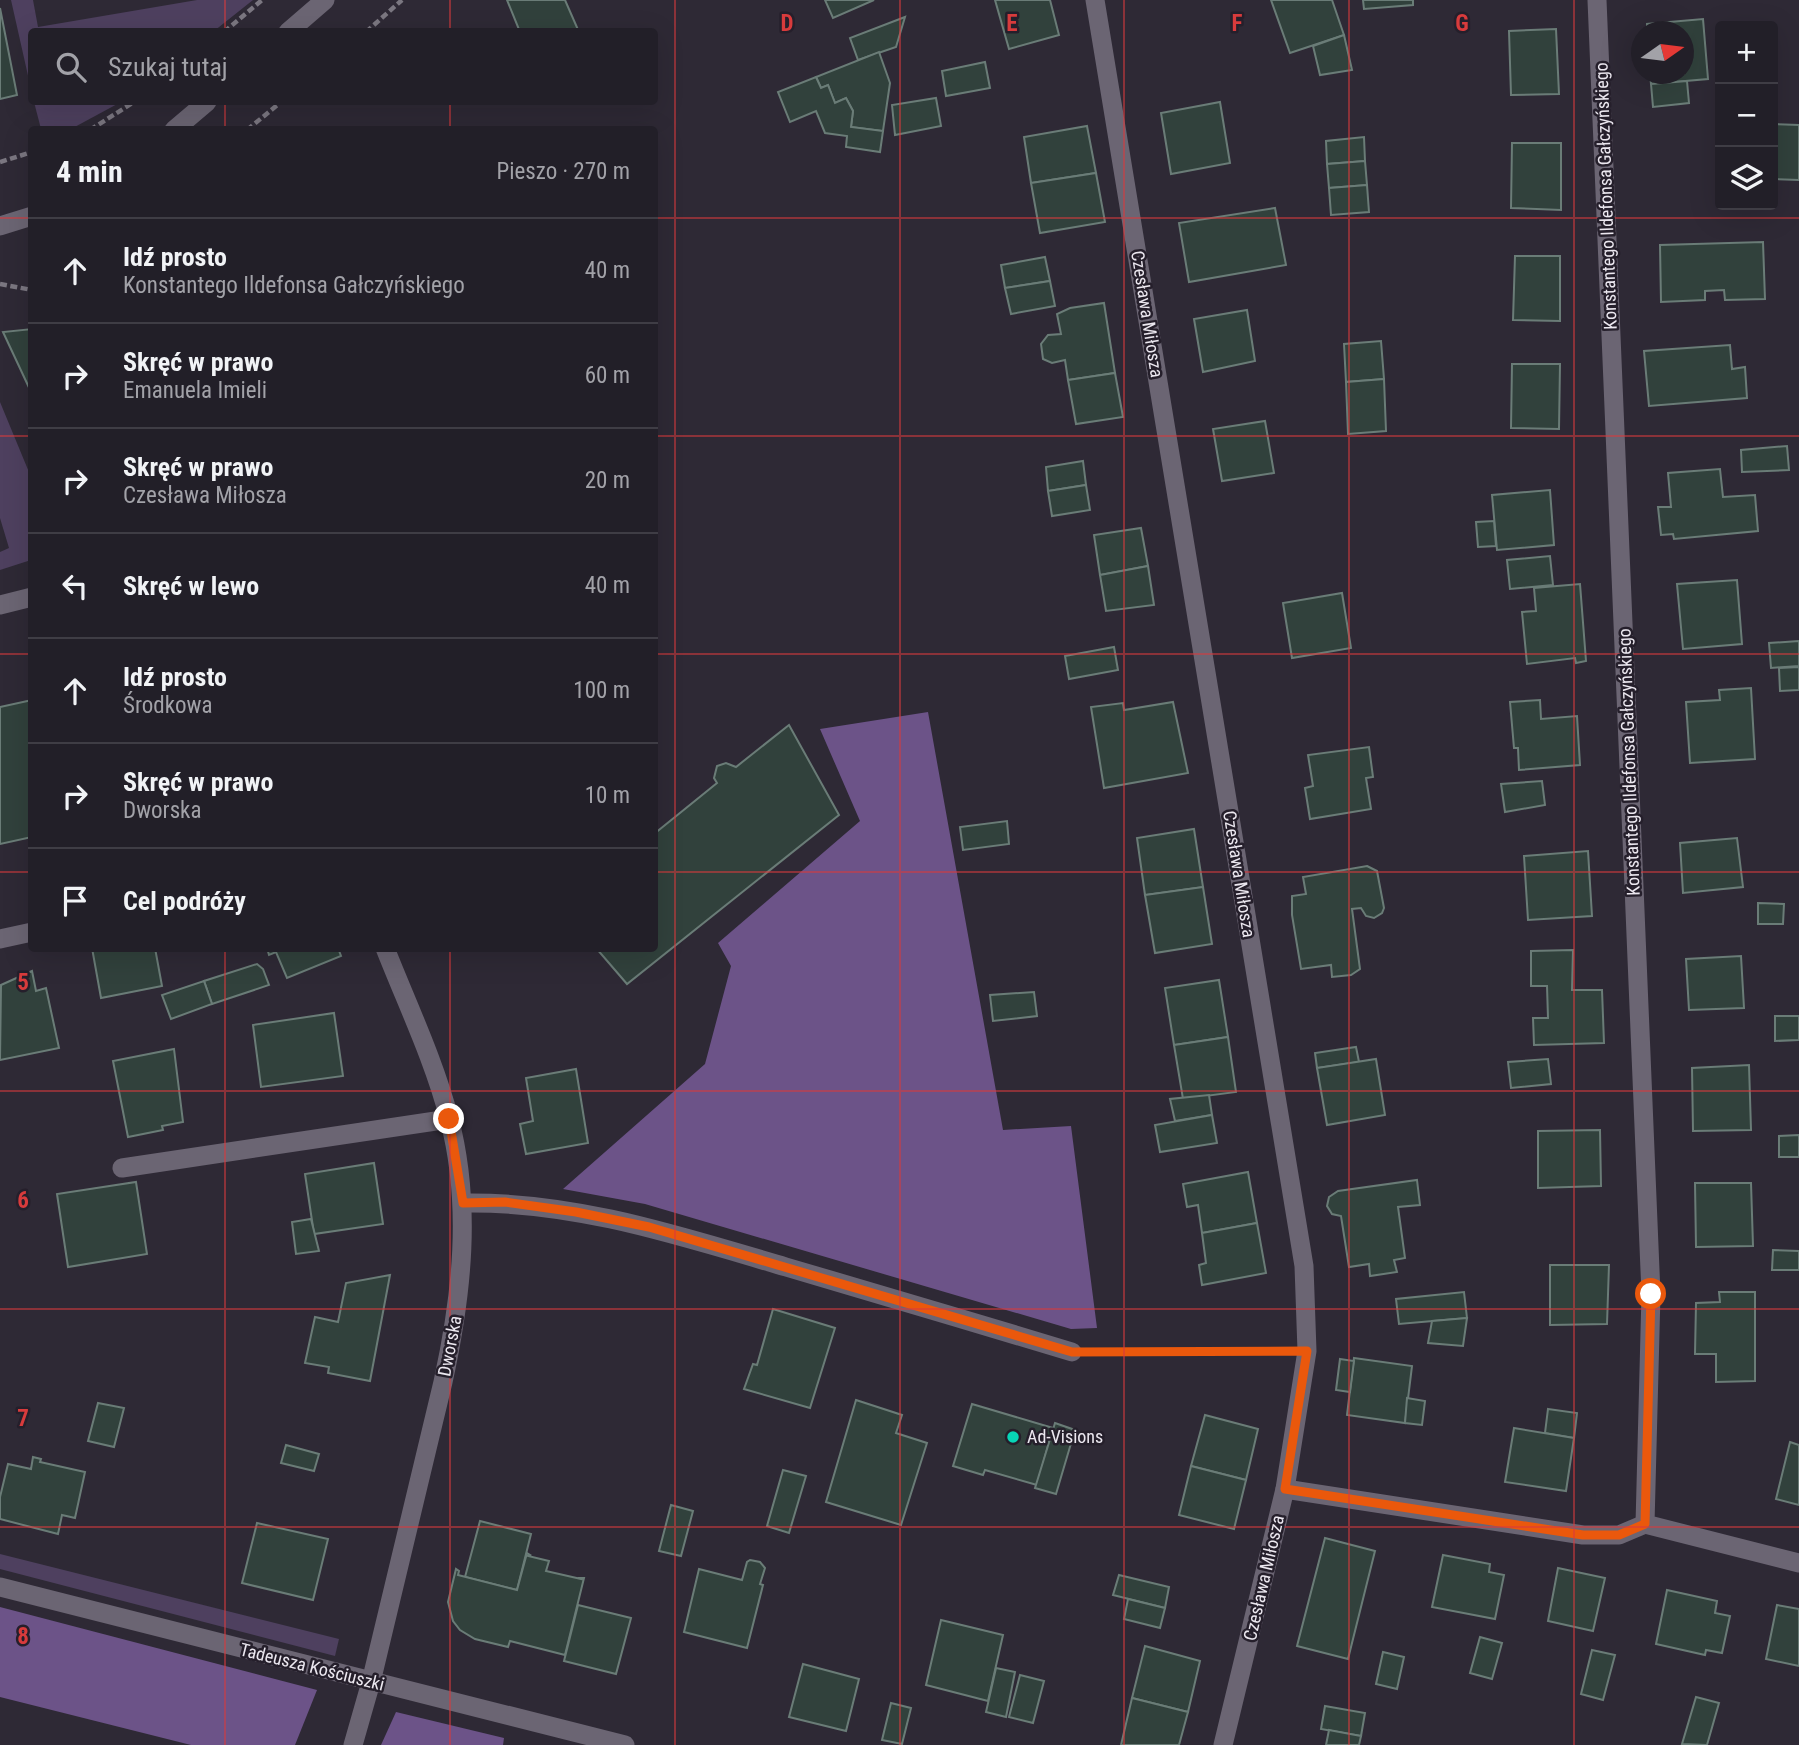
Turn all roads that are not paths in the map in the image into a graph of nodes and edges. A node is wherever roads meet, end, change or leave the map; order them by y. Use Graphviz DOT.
graph roads {
  1 [pos="325,0"];
  2 [pos="1095,0"];
  3 [pos="1597,0"];
  4 [pos="293,28"];
  5 [pos="203,105"];
  6 [pos="179,126"];
  7 [pos="28,217"];
  8 [pos="0,226"];
  9 [pos="28,598"];
  10 [pos="0,605"];
  11 [pos="28,933"];
  12 [pos="0,939"];
  13 [pos="387,952"];
  14 [pos="449,1119"];
  15 [pos="122,1168"];
  16 [pos="463,1203"];
  17 [pos="1072,1352"];
  18 [pos="1285,1489"];
  19 [pos="1645,1524"];
  20 [pos="1799,1563"];
  21 [pos="0,1587"];
  22 [pos="371,1682"];
  23 [pos="353,1745"];
  24 [pos="625,1745"];
  25 [pos="1223,1745"];
  1 -- 4 [label="street"];
  2 -- 18 [label="street, Czesława Miłosza"];
  3 -- 19 [label="street, Konstantego Ildefonsa Gałczyńskiego"];
  5 -- 6 [label="street"];
  7 -- 8 [label="street"];
  9 -- 10 [label="street"];
  11 -- 12 [label="street"];
  13 -- 14 [label="street, Dworska"];
  14 -- 15 [label="street"];
  14 -- 16 [label="street, Dworska"];
  16 -- 17 [label="street"];
  16 -- 22 [label="street, Dworska"];
  18 -- 19 [label="street"];
  18 -- 25 [label="street, Czesława Miłosza"];
  19 -- 20 [label="street"];
  21 -- 22 [label="street, Tadeusza Kościuszki"];
  22 -- 23 [label="street, Dworska"];
  22 -- 24 [label="street, Tadeusza Kościuszki"];
}
